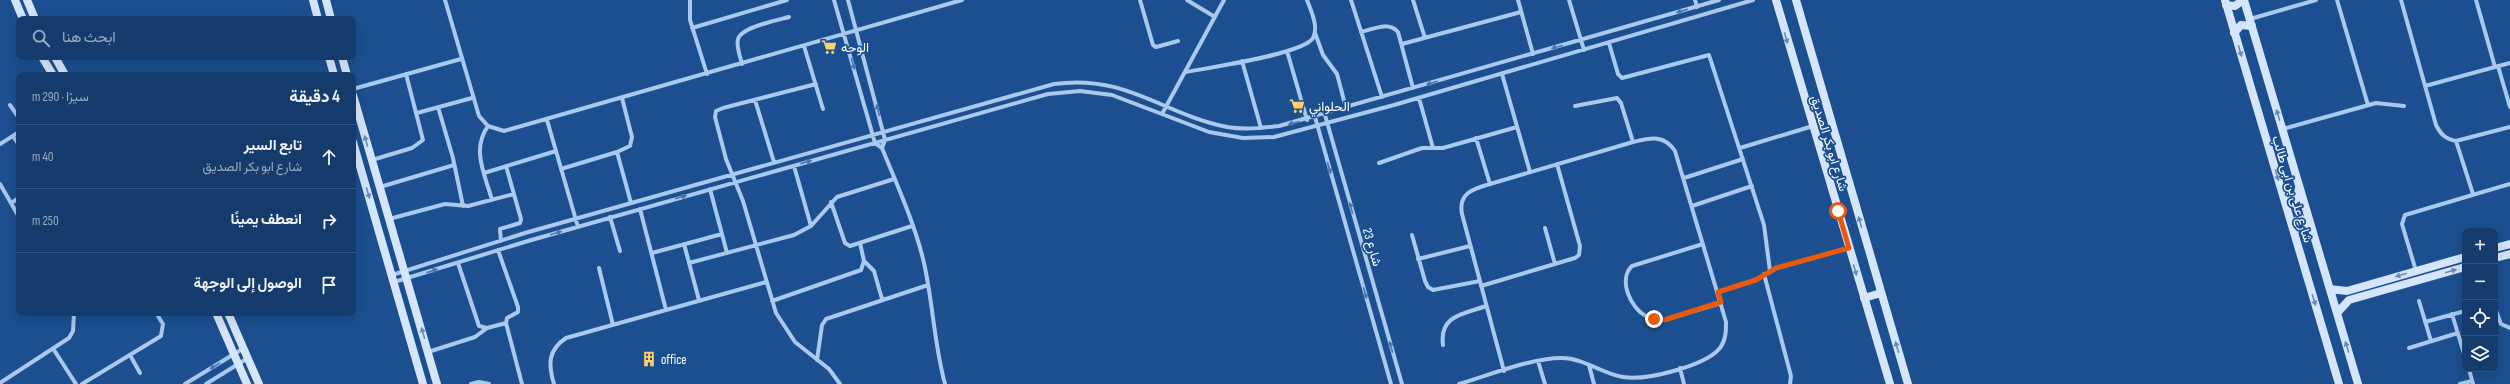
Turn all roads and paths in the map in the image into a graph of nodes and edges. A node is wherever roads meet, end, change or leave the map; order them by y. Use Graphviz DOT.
graph roads {
  1 [pos="15,0"];
  2 [pos="27,0"];
  3 [pos="313,0"];
  4 [pos="326,0"];
  5 [pos="445,0"];
  6 [pos="690,0"];
  7 [pos="787,0"];
  8 [pos="834,0"];
  9 [pos="848,0"];
  10 [pos="962,0"];
  11 [pos="1140,0"];
  12 [pos="1187,0"];
  13 [pos="1224,0"];
  14 [pos="1307,0"];
  15 [pos="1351,0"];
  16 [pos="1413,0"];
  17 [pos="1518,0"];
  18 [pos="1569,0"];
  19 [pos="1695,0"];
  20 [pos="1719,0"];
  21 [pos="1753,0"];
  22 [pos="1776,0"];
  23 [pos="1796,0"];
  24 [pos="2244,0"];
  25 [pos="2316,0"];
  26 [pos="2337,0"];
  27 [pos="2401,0"];
  28 [pos="2476,0"];
  29 [pos="956,1"];
  30 [pos="2225,2"];
  31 [pos="1697,6"];
  32 [pos="1521,12"];
  33 [pos="23,16"];
  34 [pos="34,16"];
  35 [pos="317,16"];
  36 [pos="330,16"];
  37 [pos="789,17"];
  38 [pos="1215,17"];
  39 [pos="2251,22"];
  40 [pos="692,28"];
  41 [pos="857,30"];
  42 [pos="1361,32"];
  43 [pos="1315,33"];
  44 [pos="2234,33"];
  45 [pos="844,34"];
  46 [pos="1425,38"];
  47 [pos="1581,41"];
  48 [pos="1178,42"];
  49 [pos="1609,43"];
  50 [pos="1402,44"];
  51 [pos="804,46"];
  52 [pos="1584,50"];
  53 [pos="1288,51"];
  54 [pos="1533,54"];
  55 [pos="462,59"];
  56 [pos="44,60"];
  57 [pos="56,60"];
  58 [pos="330,60"];
  59 [pos="343,60"];
  60 [pos="1242,61"];
  61 [pos="2510,63"];
  62 [pos="742,64"];
  63 [pos="2496,66"];
  64 [pos="51,72"];
  65 [pos="63,72"];
  66 [pos="333,72"];
  67 [pos="346,72"];
  68 [pos="1186,72"];
  69 [pos="406,74"];
  70 [pos="706,74"];
  71 [pos="1502,74"];
  72 [pos="816,84"];
  73 [pos="2425,86"];
  74 [pos="356,88"];
  75 [pos="1413,88"];
  76 [pos="1382,97"];
  77 [pos="472,98"];
  78 [pos="622,98"];
  79 [pos="1419,98"];
  80 [pos="755,100"];
  81 [pos="10,105"];
  82 [pos="356,105"];
  83 [pos="2368,105"];
  84 [pos="1167,106"];
  85 [pos="1575,106"];
  86 [pos="2404,106"];
  87 [pos="438,107"];
  88 [pos="2510,107"];
  89 [pos="1346,108"];
  90 [pos="824,109"];
  91 [pos="417,113"];
  92 [pos="16,114"];
  93 [pos="1162,114"];
  94 [pos="1325,115"];
  95 [pos="1315,117"];
  96 [pos="547,120"];
  97 [pos="1306,120"];
  98 [pos="1328,124"];
  99 [pos="488,126"];
  100 [pos="1813,126"];
  101 [pos="1318,127"];
  102 [pos="1517,127"];
  103 [pos="2510,127"];
  104 [pos="1261,128"];
  105 [pos="2283,129"];
  106 [pos="883,132"];
  107 [pos="16,134"];
  108 [pos="873,135"];
  109 [pos="13,136"];
  110 [pos="1476,138"];
  111 [pos="16,140"];
  112 [pos="885,140"];
  113 [pos="2456,141"];
  114 [pos="1633,142"];
  115 [pos="875,143"];
  116 [pos="0,144"];
  117 [pos="882,148"];
  118 [pos="1433,148"];
  119 [pos="1740,148"];
  120 [pos="556,151"];
  121 [pos="356,152"];
  122 [pos="617,152"];
  123 [pos="1743,159"];
  124 [pos="372,160"];
  125 [pos="774,162"];
  126 [pos="1379,163"];
  127 [pos="1557,164"];
  128 [pos="454,165"];
  129 [pos="506,166"];
  130 [pos="794,166"];
  131 [pos="561,169"];
  132 [pos="1530,172"];
  133 [pos="484,173"];
  134 [pos="732,174"];
  135 [pos="1684,178"];
  136 [pos="894,179"];
  137 [pos="736,182"];
  138 [pos="0,184"];
  139 [pos="1490,184"];
  140 [pos="2510,184"];
  141 [pos="2299,185"];
  142 [pos="1752,186"];
  143 [pos="380,188"];
  144 [pos="710,189"];
  145 [pos="2280,189"];
  146 [pos="514,194"];
  147 [pos="2473,194"];
  148 [pos="16,200"];
  149 [pos="492,200"];
  150 [pos="831,202"];
  151 [pos="10,203"];
  152 [pos="631,203"];
  153 [pos="463,206"];
  154 [pos="1692,206"];
  155 [pos="640,209"];
  156 [pos="16,212"];
  157 [pos="610,217"];
  158 [pos="389,219"];
  159 [pos="576,219"];
  160 [pos="811,226"];
  161 [pos="912,226"];
  162 [pos="578,227"];
  163 [pos="1545,228"];
  164 [pos="2312,228"];
  165 [pos="722,234"];
  166 [pos="2294,234"];
  167 [pos="1412,235"];
  168 [pos="501,241"];
  169 [pos="860,243"];
  170 [pos="684,244"];
  171 [pos="1703,244"];
  172 [pos="2510,244"];
  173 [pos="755,246"];
  174 [pos="1470,246"];
  175 [pos="2498,247"];
  176 [pos="1849,248"];
  177 [pos="498,250"];
  178 [pos="620,251"];
  179 [pos="652,253"];
  180 [pos="727,253"];
  181 [pos="2510,254"];
  182 [pos="2498,257"];
  183 [pos="2462,258"];
  184 [pos="1418,259"];
  185 [pos="864,262"];
  186 [pos="458,263"];
  187 [pos="689,263"];
  188 [pos="1555,264"];
  189 [pos="599,268"];
  190 [pos="2462,268"];
  191 [pos="1770,271"];
  192 [pos="2416,271"];
  193 [pos="1764,274"];
  194 [pos="406,275"];
  195 [pos="393,278"];
  196 [pos="766,282"];
  197 [pos="1480,284"];
  198 [pos="928,285"];
  199 [pos="2330,289"];
  200 [pos="1718,292"];
  201 [pos="1881,293"];
  202 [pos="1864,298"];
  203 [pos="882,299"];
  204 [pos="699,300"];
  205 [pos="772,301"];
  206 [pos="2419,301"];
  207 [pos="1721,302"];
  208 [pos="1486,306"];
  209 [pos="666,310"];
  210 [pos="2462,312"];
  211 [pos="2337,313"];
  212 [pos="2452,314"];
  213 [pos="74,316"];
  214 [pos="158,316"];
  215 [pos="217,316"];
  216 [pos="229,316"];
  217 [pos="2498,316"];
  218 [pos="2425,322"];
  219 [pos="506,323"];
  220 [pos="613,325"];
  221 [pos="487,328"];
  222 [pos="2510,328"];
  223 [pos="2458,333"];
  224 [pos="2431,341"];
  225 [pos="1443,345"];
  226 [pos="2462,347"];
  227 [pos="244,348"];
  228 [pos="2409,348"];
  229 [pos="54,350"];
  230 [pos="428,352"];
  231 [pos="234,354"];
  232 [pos="130,355"];
  233 [pos="248,358"];
  234 [pos="817,360"];
  235 [pos="1538,361"];
  236 [pos="238,364"];
  237 [pos="1589,365"];
  238 [pos="1680,368"];
  239 [pos="1504,371"];
  240 [pos="2470,372"];
  241 [pos="140,373"];
  242 [pos="0,382"];
  243 [pos="2473,382"];
  244 [pos="76,384"];
  245 [pos="82,384"];
  246 [pos="185,384"];
  247 [pos="206,384"];
  248 [pos="246,384"];
  249 [pos="259,384"];
  250 [pos="423,384"];
  251 [pos="437,384"];
  252 [pos="471,384"];
  253 [pos="489,384"];
  254 [pos="522,384"];
  255 [pos="554,384"];
  256 [pos="840,384"];
  257 [pos="945,384"];
  258 [pos="1391,384"];
  259 [pos="1402,384"];
  260 [pos="1459,384"];
  261 [pos="1545,384"];
  262 [pos="1594,384"];
  263 [pos="1684,384"];
  264 [pos="1790,384"];
  265 [pos="1890,384"];
  266 [pos="1908,384"];
  267 [pos="2339,384"];
  268 [pos="2358,384"];
  269 [pos="2460,384"];
  1 -- 33 [label="street"];
  2 -- 34 [label="street"];
  3 -- 35 [label="street"];
  4 -- 36 [label="street"];
  5 -- 55 [label="street"];
  6 -- 40 [label="street"];
  7 -- 40 [label="street"];
  8 -- 45 [label="street"];
  9 -- 41 [label="street"];
  10 -- 29 [label="street"];
  11 -- 48 [label="street"];
  12 -- 38 [label="street"];
  13 -- 38 [label="street"];
  14 -- 43 [label="street"];
  15 -- 42 [label="street"];
  16 -- 46 [label="street"];
  17 -- 32 [label="street"];
  18 -- 47 [label="street"];
  19 -- 31 [label="street"];
  20 -- 31 [label="street"];
  21 -- 49 [label="street"];
  22 -- 100 [label="street, شارع ابو بكر الصديق, one-way"];
  201 -- 23 [label="street, شارع ابو بكر الصديق, one-way"];
  24 -- 30 [label="street"];
  24 -- 39 [label="street, شارع على بن ابى طالب"];
  25 -- 39 [label="street"];
  26 -- 83 [label="street"];
  27 -- 73 [label="street"];
  28 -- 63 [label="street"];
  29 -- 41 [label="street"];
  30 -- 44 [label="street, شارع على بن ابى طالب"];
  31 -- 47 [label="street, one-way"];
  32 -- 46 [label="street"];
  32 -- 54 [label="street"];
  37 -- 62 [label="street"];
  38 -- 68 [label="street"];
  39 -- 44 [label="street"];
  105 -- 39 [label="street, شارع على بن ابى طالب, one-way"];
  40 -- 70 [label="street"];
  41 -- 45 [label="street"];
  106 -- 41 [label="street, one-way"];
  42 -- 50 [label="street"];
  42 -- 76 [label="street"];
  43 -- 53 [label="street"];
  43 -- 89 [label="street"];
  44 -- 145 [label="street, شارع على بن ابى طالب, one-way"];
  45 -- 51 [label="street"];
  45 -- 108 [label="street, one-way"];
  46 -- 50 [label="street"];
  47 -- 52 [label="street"];
  47 -- 54 [label="street, one-way"];
  49 -- 52 [label="street"];
  49 -- 119 [label="street"];
  50 -- 75 [label="street"];
  51 -- 62 [label="street"];
  51 -- 72 [label="street"];
  52 -- 71 [label="street"];
  53 -- 60 [label="street"];
  53 -- 97 [label="street"];
  54 -- 75 [label="street, one-way"];
  55 -- 69 [label="street"];
  55 -- 77 [label="street"];
  56 -- 64 [label="street"];
  57 -- 65 [label="street"];
  58 -- 66 [label="street"];
  59 -- 67 [label="street"];
  60 -- 68 [label="street"];
  60 -- 104 [label="street"];
  61 -- 63 [label="street"];
  62 -- 70 [label="street"];
  63 -- 73 [label="street"];
  63 -- 88 [label="street"];
  68 -- 84 [label="street"];
  69 -- 74 [label="street"];
  69 -- 91 [label="street"];
  70 -- 78 [label="street"];
  71 -- 79 [label="street"];
  71 -- 102 [label="street"];
  72 -- 80 [label="street"];
  72 -- 90 [label="street"];
  73 -- 113 [label="street"];
  75 -- 76 [label="street"];
  76 -- 89 [label="street"];
  77 -- 87 [label="street"];
  77 -- 99 [label="street"];
  78 -- 96 [label="street"];
  78 -- 122 [label="street"];
  79 -- 98 [label="street"];
  79 -- 118 [label="street"];
  80 -- 125 [label="street"];
  80 -- 134 [label="street"];
  81 -- 92 [label="street"];
  124 -- 82 [label="street, one-way"];
  83 -- 86 [label="street"];
  83 -- 105 [label="street"];
  84 -- 93 [label="street"];
  84 -- 104 [label="street"];
  84 -- 106 [label="street"];
  85 -- 114 [label="street"];
  87 -- 91 [label="street"];
  87 -- 128 [label="street"];
  89 -- 94 [label="street"];
  91 -- 124 [label="street"];
  93 -- 101 [label="street"];
  93 -- 112 [label="street"];
  94 -- 95 [label="street"];
  94 -- 98 [label="street, شارع 23"];
  95 -- 97 [label="street"];
  95 -- 101 [label="street, شارع 23"];
  96 -- 99 [label="street"];
  96 -- 120 [label="street"];
  97 -- 104 [label="street, one-way"];
  98 -- 101 [label="street"];
  259 -- 98 [label="street, شارع 23, one-way"];
  99 -- 133 [label="street"];
  100 -- 119 [label="street"];
  100 -- 176 [label="street, شارع ابو بكر الصديق"];
  101 -- 258 [label="street, شارع 23, one-way"];
  102 -- 110 [label="street"];
  102 -- 132 [label="street"];
  103 -- 113 [label="street"];
  105 -- 141 [label="street, شارع على بن ابى طالب"];
  106 -- 108 [label="street"];
  106 -- 112 [label="street"];
  107 -- 109 [label="street"];
  108 -- 115 [label="street"];
  108 -- 125 [label="street"];
  109 -- 111 [label="street"];
  109 -- 116 [label="street"];
  110 -- 118 [label="street"];
  110 -- 139 [label="street"];
  112 -- 115 [label="street"];
  112 -- 117 [label="street"];
  113 -- 147 [label="street"];
  114 -- 127 [label="street"];
  114 -- 135 [label="street"];
  115 -- 117 [label="street"];
  130 -- 115 [label="street, one-way"];
  117 -- 136 [label="street"];
  118 -- 126 [label="street"];
  119 -- 123 [label="street"];
  120 -- 129 [label="street"];
  120 -- 131 [label="street"];
  121 -- 195 [label="street, one-way"];
  122 -- 131 [label="street"];
  122 -- 152 [label="street"];
  123 -- 135 [label="street"];
  123 -- 142 [label="street"];
  124 -- 143 [label="street"];
  125 -- 134 [label="street"];
  127 -- 132 [label="street"];
  127 -- 188 [label="street"];
  128 -- 143 [label="street"];
  128 -- 153 [label="street"];
  129 -- 133 [label="street"];
  129 -- 146 [label="street"];
  130 -- 137 [label="street"];
  130 -- 160 [label="street"];
  131 -- 159 [label="street"];
  132 -- 139 [label="street"];
  133 -- 149 [label="street"];
  134 -- 137 [label="street"];
  134 -- 152 [label="street"];
  135 -- 154 [label="street"];
  136 -- 150 [label="street"];
  136 -- 161 [label="street"];
  137 -- 144 [label="street"];
  137 -- 173 [label="street"];
  138 -- 151 [label="street"];
  139 -- 174 [label="street"];
  140 -- 147 [label="street"];
  141 -- 145 [label="street"];
  141 -- 164 [label="street, شارع على بن ابى طالب"];
  142 -- 154 [label="street"];
  142 -- 191 [label="street"];
  143 -- 158 [label="street"];
  155 -- 144 [label="street, one-way"];
  144 -- 165 [label="street"];
  145 -- 166 [label="street, شارع على بن ابى طالب"];
  146 -- 149 [label="street"];
  146 -- 168 [label="street"];
  147 -- 192 [label="street"];
  148 -- 151 [label="street"];
  149 -- 153 [label="street"];
  150 -- 160 [label="street"];
  150 -- 169 [label="street"];
  151 -- 156 [label="street"];
  152 -- 159 [label="street"];
  153 -- 158 [label="street"];
  154 -- 171 [label="street"];
  155 -- 157 [label="street"];
  155 -- 179 [label="street"];
  157 -- 162 [label="street"];
  157 -- 178 [label="street"];
  158 -- 194 [label="street"];
  159 -- 162 [label="street"];
  159 -- 168 [label="street"];
  160 -- 173 [label="street"];
  161 -- 169 [label="street"];
  161 -- 198 [label="street"];
  177 -- 162 [label="street, one-way"];
  163 -- 188 [label="street"];
  164 -- 166 [label="street"];
  164 -- 199 [label="street, شارع على بن ابى طالب"];
  165 -- 170 [label="street"];
  165 -- 180 [label="street"];
  166 -- 267 [label="street, شارع على بن ابى طالب, one-way"];
  167 -- 184 [label="street"];
  168 -- 194 [label="street"];
  169 -- 185 [label="street"];
  170 -- 179 [label="street"];
  170 -- 187 [label="street"];
  171 -- 200 [label="street"];
  171 -- 207 [label="street"];
  172 -- 175 [label="street"];
  173 -- 180 [label="street"];
  173 -- 196 [label="street"];
  174 -- 184 [label="street"];
  174 -- 197 [label="street"];
  176 -- 191 [label="street"];
  176 -- 202 [label="street, شارع ابو بكر الصديق, one-way"];
  177 -- 186 [label="street"];
  177 -- 219 [label="street"];
  179 -- 209 [label="street"];
  180 -- 187 [label="street"];
  181 -- 182 [label="street"];
  183 -- 192 [label="street"];
  184 -- 197 [label="street"];
  185 -- 203 [label="street"];
  185 -- 205 [label="street"];
  194 -- 186 [label="street, one-way"];
  186 -- 221 [label="street"];
  187 -- 204 [label="street"];
  188 -- 197 [label="street"];
  189 -- 220 [label="street"];
  211 -- 190 [label="street, one-way"];
  191 -- 193 [label="street"];
  192 -- 199 [label="street, one-way"];
  193 -- 200 [label="street"];
  193 -- 264 [label="street"];
  194 -- 195 [label="street"];
  194 -- 195 [label="street"];
  230 -- 194 [label="street, one-way"];
  195 -- 250 [label="street"];
  196 -- 204 [label="street"];
  196 -- 205 [label="street"];
  197 -- 208 [label="street"];
  198 -- 203 [label="street"];
  198 -- 257 [label="street"];
  199 -- 211 [label="street, شارع على بن ابى طالب"];
  200 -- 207 [label="street"];
  201 -- 202 [label="street"];
  266 -- 201 [label="street, شارع ابو بكر الصديق, one-way"];
  202 -- 265 [label="street, شارع ابو بكر الصديق"];
  203 -- 234 [label="street"];
  204 -- 209 [label="street"];
  205 -- 234 [label="street"];
  206 -- 218 [label="street"];
  207 -- 238 [label="street"];
  208 -- 225 [label="street"];
  208 -- 239 [label="street"];
  209 -- 220 [label="street"];
  210 -- 212 [label="street"];
  268 -- 211 [label="street, شارع على بن ابى طالب, one-way"];
  212 -- 218 [label="street"];
  212 -- 223 [label="street"];
  213 -- 229 [label="street"];
  214 -- 232 [label="street"];
  215 -- 231 [label="street"];
  216 -- 227 [label="street"];
  217 -- 222 [label="street"];
  218 -- 224 [label="street"];
  219 -- 221 [label="street"];
  219 -- 254 [label="street"];
  220 -- 255 [label="street"];
  221 -- 230 [label="street"];
  223 -- 224 [label="street"];
  223 -- 226 [label="street"];
  224 -- 228 [label="street"];
  227 -- 231 [label="street"];
  227 -- 233 [label="street"];
  229 -- 242 [label="street"];
  229 -- 244 [label="street"];
  230 -- 251 [label="street"];
  231 -- 236 [label="street"];
  231 -- 246 [label="street, one-way"];
  232 -- 241 [label="street"];
  232 -- 245 [label="street"];
  233 -- 236 [label="street"];
  233 -- 249 [label="street"];
  234 -- 256 [label="street"];
  235 -- 237 [label="street"];
  235 -- 239 [label="street"];
  235 -- 261 [label="street"];
  236 -- 247 [label="street"];
  236 -- 248 [label="street"];
  237 -- 238 [label="street"];
  237 -- 262 [label="street"];
  238 -- 263 [label="street"];
  239 -- 260 [label="street"];
  240 -- 243 [label="street"];
  243 -- 269 [label="street"];
  252 -- 253 [label="street"];
}
